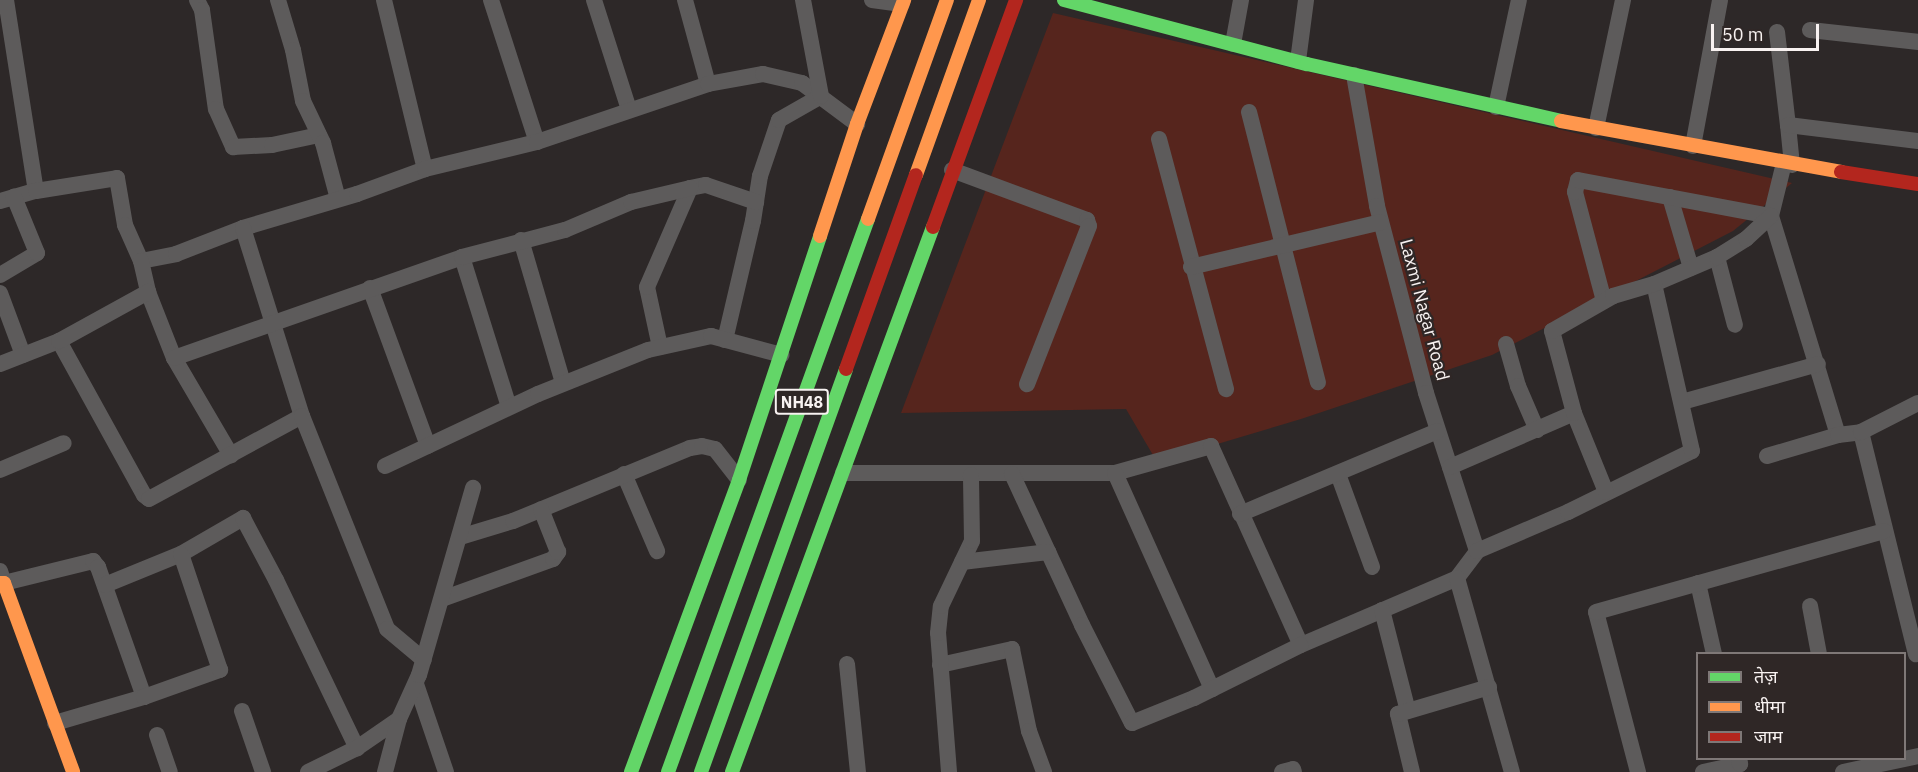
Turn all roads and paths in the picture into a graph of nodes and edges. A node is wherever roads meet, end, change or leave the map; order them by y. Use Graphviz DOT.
graph roads {
  1 [pos="6,0"];
  2 [pos="197,0"];
  3 [pos="278,0"];
  4 [pos="384,0"];
  5 [pos="491,0"];
  6 [pos="594,0"];
  7 [pos="685,0"];
  8 [pos="803,0"];
  9 [pos="872,0"];
  10 [pos="947,0"];
  11 [pos="979,0"];
  12 [pos="1016,0"];
  13 [pos="1064,0"];
  14 [pos="1240,0"];
  15 [pos="1306,0"];
  16 [pos="1519,0"];
  17 [pos="1623,0"];
  18 [pos="1720,0"];
  19 [pos="903,2"];
  20 [pos="1810,30"];
  21 [pos="1778,32"];
  22 [pos="1918,42"];
  23 [pos="1233,44"];
  24 [pos="1298,61"];
  25 [pos="1354,75"];
  26 [pos="708,84"];
  27 [pos="821,96"];
  28 [pos="1496,107"];
  29 [pos="629,110"];
  30 [pos="1249,112"];
  31 [pos="857,124"];
  32 [pos="1788,125"];
  33 [pos="1596,128"];
  34 [pos="319,135"];
  35 [pos="1159,139"];
  36 [pos="1918,141"];
  37 [pos="537,142"];
  38 [pos="1694,146"];
  39 [pos="1788,164"];
  40 [pos="424,170"];
  41 [pos="952,170"];
  42 [pos="1918,184"];
  43 [pos="690,188"];
  44 [pos="36,191"];
  45 [pos="1670,197"];
  46 [pos="7,199"];
  47 [pos="338,199"];
  48 [pos="756,202"];
  49 [pos="1772,216"];
  50 [pos="1381,222"];
  51 [pos="243,228"];
  52 [pos="521,240"];
  53 [pos="1283,245"];
  54 [pos="462,257"];
  55 [pos="1717,257"];
  56 [pos="141,261"];
  57 [pos="1191,267"];
  58 [pos="1691,268"];
  59 [pos="0,275"];
  60 [pos="1654,284"];
  61 [pos="370,288"];
  62 [pos="148,292"];
  63 [pos="0,293"];
  64 [pos="1604,301"];
  65 [pos="272,325"];
  66 [pos="1736,325"];
  67 [pos="725,340"];
  68 [pos="59,341"];
  69 [pos="1506,344"];
  70 [pos="660,347"];
  71 [pos="23,355"];
  72 [pos="782,355"];
  73 [pos="174,358"];
  74 [pos="0,364"];
  75 [pos="1818,364"];
  76 [pos="1318,382"];
  77 [pos="563,383"];
  78 [pos="1027,384"];
  79 [pos="1226,389"];
  80 [pos="1682,402"];
  81 [pos="1918,403"];
  82 [pos="509,407"];
  83 [pos="1574,413"];
  84 [pos="302,416"];
  85 [pos="1537,430"];
  86 [pos="1437,431"];
  87 [pos="1861,432"];
  88 [pos="1838,435"];
  89 [pos="64,443"];
  90 [pos="428,446"];
  91 [pos="231,455"];
  92 [pos="1767,456"];
  93 [pos="385,466"];
  94 [pos="1450,467"];
  95 [pos="0,470"];
  96 [pos="843,473"];
  97 [pos="1115,473"];
  98 [pos="624,474"];
  99 [pos="1012,474"];
  100 [pos="1338,474"];
  101 [pos="971,475"];
  102 [pos="739,480"];
  103 [pos="473,488"];
  104 [pos="1606,492"];
  105 [pos="541,509"];
  106 [pos="1240,514"];
  107 [pos="1884,531"];
  108 [pos="460,537"];
  109 [pos="1477,550"];
  110 [pos="657,552"];
  111 [pos="1048,552"];
  112 [pos="181,554"];
  113 [pos="962,562"];
  114 [pos="1372,567"];
  115 [pos="1457,578"];
  116 [pos="1,579"];
  117 [pos="1698,583"];
  118 [pos="105,585"];
  119 [pos="442,599"];
  120 [pos="1809,606"];
  121 [pos="1382,610"];
  122 [pos="1302,645"];
  123 [pos="1714,652"];
  124 [pos="1819,652"];
  125 [pos="1913,655"];
  126 [pos="424,660"];
  127 [pos="848,664"];
  128 [pos="940,665"];
  129 [pos="416,684"];
  130 [pos="1489,687"];
  131 [pos="1212,689"];
  132 [pos="144,698"];
  133 [pos="242,711"];
  134 [pos="1408,711"];
  135 [pos="399,719"];
  136 [pos="55,723"];
  137 [pos="157,735"];
  138 [pos="357,748"];
  139 [pos="1899,760"];
  140 [pos="1741,765"];
  141 [pos="73,772"];
  142 [pos="171,772"];
  143 [pos="263,772"];
  144 [pos="308,772"];
  145 [pos="385,772"];
  146 [pos="446,772"];
  147 [pos="630,772"];
  148 [pos="669,772"];
  149 [pos="701,772"];
  150 [pos="732,772"];
  151 [pos="858,772"];
  152 [pos="950,772"];
  153 [pos="1044,772"];
  154 [pos="1282,772"];
  155 [pos="1294,772"];
  156 [pos="1413,772"];
  157 [pos="1512,772"];
  158 [pos="1638,772"];
  159 [pos="1703,772"];
  160 [pos="1843,772"];
  1 -- 44 [label="street"];
  2 -- 34 [label="street"];
  3 -- 34 [label="street"];
  4 -- 40 [label="street"];
  5 -- 37 [label="street"];
  6 -- 29 [label="street"];
  7 -- 26 [label="street"];
  8 -- 27 [label="street"];
  9 -- 19 [label="street"];
  10 -- 148 [label="main road, NH48"];
  11 -- 149 [label="main road, NH48"];
  12 -- 41 [label="main road"];
  13 -- 23 [label="main road"];
  14 -- 23 [label="street"];
  15 -- 24 [label="street"];
  16 -- 28 [label="street"];
  17 -- 33 [label="street"];
  18 -- 38 [label="street"];
  19 -- 31 [label="main road"];
  20 -- 22 [label="street"];
  21 -- 32 [label="street"];
  23 -- 24 [label="main road"];
  24 -- 25 [label="main road"];
  25 -- 28 [label="main road"];
  25 -- 50 [label="street, Laxmi Nagar Road"];
  26 -- 27 [label="street"];
  26 -- 29 [label="street"];
  27 -- 31 [label="street"];
  27 -- 48 [label="street"];
  28 -- 33 [label="main road"];
  29 -- 37 [label="street"];
  30 -- 53 [label="street"];
  31 -- 72 [label="main road"];
  32 -- 36 [label="street"];
  32 -- 39 [label="street"];
  33 -- 38 [label="main road"];
  34 -- 47 [label="street"];
  35 -- 57 [label="street"];
  37 -- 40 [label="street"];
  38 -- 39 [label="main road"];
  39 -- 42 [label="main road"];
  39 -- 49 [label="street"];
  40 -- 47 [label="street"];
  41 -- 78 [label="street"];
  41 -- 96 [label="main road"];
  43 -- 48 [label="street"];
  43 -- 52 [label="street"];
  43 -- 70 [label="street"];
  44 -- 46 [label="street"];
  44 -- 56 [label="street"];
  45 -- 49 [label="street"];
  45 -- 58 [label="street"];
  45 -- 64 [label="street"];
  46 -- 59 [label="street"];
  47 -- 51 [label="street"];
  48 -- 67 [label="street"];
  49 -- 55 [label="street"];
  49 -- 75 [label="street"];
  50 -- 53 [label="street"];
  50 -- 86 [label="street, Laxmi Nagar Road"];
  51 -- 56 [label="street"];
  51 -- 65 [label="street"];
  52 -- 54 [label="street"];
  52 -- 77 [label="street"];
  53 -- 57 [label="street"];
  53 -- 76 [label="street"];
  54 -- 61 [label="street"];
  54 -- 82 [label="street"];
  55 -- 58 [label="street"];
  55 -- 66 [label="street"];
  56 -- 62 [label="street"];
  57 -- 79 [label="street"];
  58 -- 60 [label="street"];
  60 -- 64 [label="street"];
  60 -- 80 [label="street"];
  61 -- 65 [label="street"];
  61 -- 90 [label="street"];
  62 -- 68 [label="street"];
  62 -- 73 [label="street"];
  63 -- 71 [label="street"];
  64 -- 83 [label="street"];
  65 -- 73 [label="street"];
  65 -- 84 [label="street"];
  67 -- 70 [label="street"];
  67 -- 72 [label="street"];
  68 -- 71 [label="street"];
  68 -- 91 [label="street"];
  69 -- 85 [label="street"];
  70 -- 77 [label="street"];
  71 -- 74 [label="street"];
  72 -- 102 [label="main road"];
  73 -- 91 [label="street"];
  75 -- 80 [label="street"];
  75 -- 88 [label="street"];
  77 -- 82 [label="street"];
  80 -- 104 [label="street"];
  81 -- 87 [label="street"];
  82 -- 90 [label="street"];
  83 -- 85 [label="street"];
  83 -- 104 [label="street"];
  84 -- 91 [label="street"];
  84 -- 126 [label="street"];
  85 -- 94 [label="street"];
  86 -- 94 [label="street, Laxmi Nagar Road"];
  86 -- 100 [label="street"];
  87 -- 88 [label="street"];
  87 -- 107 [label="street"];
  88 -- 92 [label="street"];
  89 -- 95 [label="street"];
  90 -- 93 [label="street"];
  94 -- 109 [label="street, Laxmi Nagar Road"];
  96 -- 101 [label="street"];
  96 -- 150 [label="main road"];
  97 -- 99 [label="street"];
  97 -- 106 [label="street"];
  97 -- 131 [label="street"];
  98 -- 102 [label="street"];
  98 -- 105 [label="street"];
  98 -- 110 [label="street"];
  99 -- 101 [label="street"];
  99 -- 111 [label="street"];
  100 -- 106 [label="street"];
  100 -- 114 [label="street"];
  101 -- 113 [label="street"];
  102 -- 147 [label="main road"];
  103 -- 108 [label="street"];
  104 -- 109 [label="street"];
  105 -- 108 [label="street"];
  105 -- 119 [label="street"];
  106 -- 122 [label="street"];
  107 -- 117 [label="street"];
  107 -- 125 [label="street"];
  108 -- 119 [label="street"];
  109 -- 115 [label="street"];
  111 -- 113 [label="street"];
  111 -- 131 [label="street"];
  112 -- 118 [label="street"];
  112 -- 132 [label="street"];
  112 -- 138 [label="street"];
  113 -- 128 [label="street"];
  115 -- 121 [label="street"];
  115 -- 130 [label="street"];
  116 -- 118 [label="street"];
  116 -- 136 [label="main road"];
  117 -- 123 [label="street"];
  117 -- 158 [label="street"];
  118 -- 132 [label="street"];
  119 -- 126 [label="street"];
  120 -- 124 [label="street"];
  121 -- 122 [label="street"];
  121 -- 134 [label="street"];
  122 -- 131 [label="street"];
  126 -- 129 [label="street"];
  127 -- 151 [label="street"];
  128 -- 152 [label="street"];
  128 -- 153 [label="street"];
  129 -- 135 [label="street"];
  129 -- 146 [label="street"];
  130 -- 134 [label="street"];
  130 -- 157 [label="street"];
  132 -- 136 [label="street"];
  133 -- 143 [label="street"];
  134 -- 156 [label="street"];
  135 -- 138 [label="street"];
  135 -- 145 [label="street"];
  136 -- 141 [label="main road"];
  137 -- 142 [label="street"];
  138 -- 144 [label="street"];
  139 -- 160 [label="street"];
  140 -- 159 [label="street"];
  154 -- 155 [label="street"];
}
